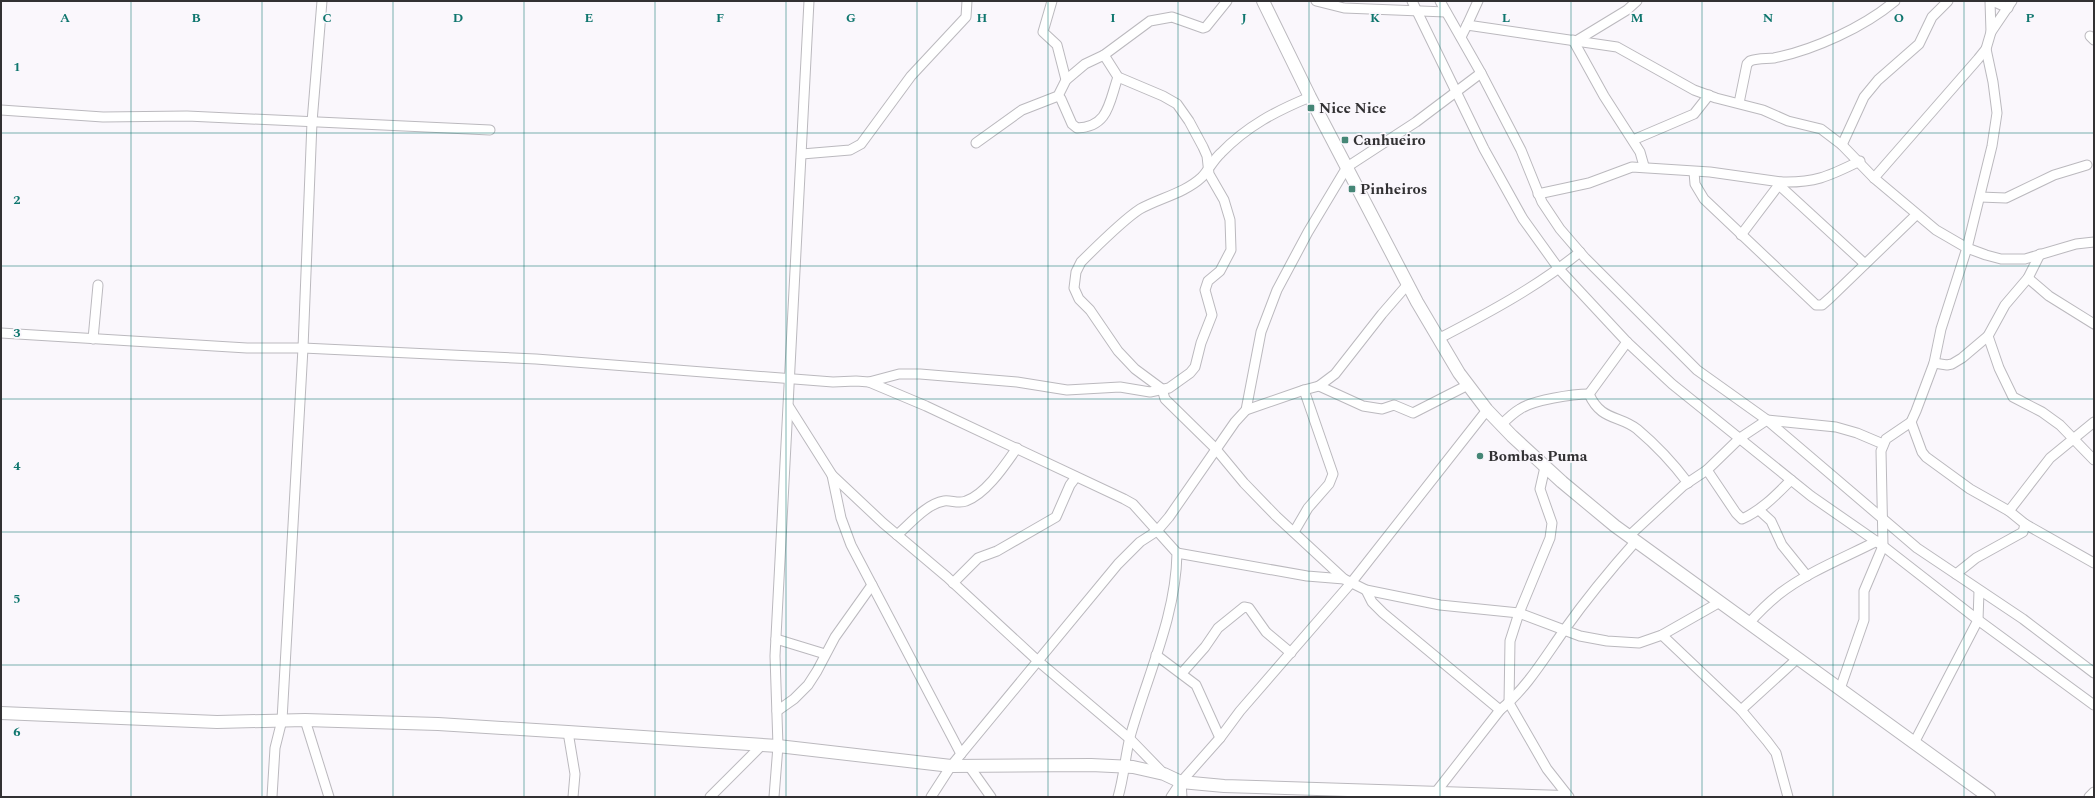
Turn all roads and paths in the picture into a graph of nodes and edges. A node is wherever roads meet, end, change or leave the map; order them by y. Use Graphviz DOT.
graph roads {
  1 [pos="322,1"];
  2 [pos="809,1"];
  3 [pos="967,1"];
  4 [pos="1052,1"];
  5 [pos="1227,1"];
  6 [pos="1263,1"];
  7 [pos="1316,1"];
  8 [pos="1412,1"];
  9 [pos="1440,1"];
  10 [pos="1478,1"];
  11 [pos="1637,1"];
  12 [pos="1895,1"];
  13 [pos="1948,1"];
  14 [pos="1991,1"];
  15 [pos="2010,5"];
  16 [pos="1418,11"];
  17 [pos="1446,12"];
  18 [pos="1467,24"];
  19 [pos="1991,32"];
  20 [pos="1461,37"];
  21 [pos="1575,41"];
  22 [pos="1986,49"];
  23 [pos="1104,55"];
  24 [pos="1481,73"];
  25 [pos="1118,77"];
  26 [pos="1066,80"];
  27 [pos="1455,91"];
  28 [pos="1709,95"];
  29 [pos="1058,96"];
  30 [pos="1310,97"];
  31 [pos="1739,103"];
  32 [pos="1,110"];
  33 [pos="312,122"];
  34 [pos="490,130"];
  35 [pos="1633,140"];
  36 [pos="976,143"];
  37 [pos="1842,144"];
  38 [pos="802,154"];
  39 [pos="1860,161"];
  40 [pos="1644,166"];
  41 [pos="2087,166"];
  42 [pos="1208,167"];
  43 [pos="1347,168"];
  44 [pos="1694,172"];
  45 [pos="1874,178"];
  46 [pos="1780,183"];
  47 [pos="1538,194"];
  48 [pos="1980,197"];
  49 [pos="1916,215"];
  50 [pos="1741,235"];
  51 [pos="2094,242"];
  52 [pos="1967,248"];
  53 [pos="1580,252"];
  54 [pos="2040,254"];
  55 [pos="1865,264"];
  56 [pos="1559,269"];
  57 [pos="2028,278"];
  58 [pos="1408,284"];
  59 [pos="98,286"];
  60 [pos="2094,324"];
  61 [pos="1,333"];
  62 [pos="1988,336"];
  63 [pos="93,339"];
  64 [pos="1438,339"];
  65 [pos="1627,342"];
  66 [pos="303,348"];
  67 [pos="1934,363"];
  68 [pos="791,378"];
  69 [pos="870,382"];
  70 [pos="1468,385"];
  71 [pos="1319,386"];
  72 [pos="1162,389"];
  73 [pos="1304,390"];
  74 [pos="1589,394"];
  75 [pos="789,407"];
  76 [pos="1246,410"];
  77 [pos="1487,410"];
  78 [pos="1767,420"];
  79 [pos="1911,422"];
  80 [pos="2094,422"];
  81 [pos="1501,425"];
  82 [pos="1740,438"];
  83 [pos="2075,439"];
  84 [pos="1883,444"];
  85 [pos="1018,448"];
  86 [pos="1215,448"];
  87 [pos="2094,460"];
  88 [pos="1545,467"];
  89 [pos="1707,470"];
  90 [pos="832,475"];
  91 [pos="1076,477"];
  92 [pos="1791,480"];
  93 [pos="1688,483"];
  94 [pos="1759,510"];
  95 [pos="2009,511"];
  96 [pos="1882,520"];
  97 [pos="2025,524"];
  98 [pos="1157,531"];
  99 [pos="1294,532"];
  100 [pos="897,535"];
  101 [pos="1633,538"];
  102 [pos="1880,543"];
  103 [pos="1177,553"];
  104 [pos="2094,563"];
  105 [pos="1956,574"];
  106 [pos="1807,576"];
  107 [pos="1348,581"];
  108 [pos="953,583"];
  109 [pos="872,585"];
  110 [pos="1366,590"];
  111 [pos="1979,590"];
  112 [pos="1720,602"];
  113 [pos="1519,613"];
  114 [pos="1978,620"];
  115 [pos="1749,623"];
  116 [pos="1564,630"];
  117 [pos="1662,636"];
  118 [pos="776,640"];
  119 [pos="1291,653"];
  120 [pos="825,654"];
  121 [pos="1156,655"];
  122 [pos="1798,658"];
  123 [pos="1038,661"];
  124 [pos="2094,672"];
  125 [pos="1182,673"];
  126 [pos="1840,689"];
  127 [pos="1509,703"];
  128 [pos="2094,705"];
  129 [pos="1500,710"];
  130 [pos="1741,710"];
  131 [pos="777,712"];
  132 [pos="1,713"];
  133 [pos="282,720"];
  134 [pos="305,720"];
  135 [pos="568,732"];
  136 [pos="1220,738"];
  137 [pos="1130,739"];
  138 [pos="1914,743"];
  139 [pos="761,746"];
  140 [pos="778,746"];
  141 [pos="962,754"];
  142 [pos="951,766"];
  143 [pos="969,766"];
  144 [pos="1125,767"];
  145 [pos="1164,774"];
  146 [pos="1181,782"];
  147 [pos="1436,792"];
  148 [pos="2094,792"];
  149 [pos="272,797"];
  150 [pos="329,797"];
  151 [pos="572,797"];
  152 [pos="710,797"];
  153 [pos="774,797"];
  154 [pos="931,797"];
  155 [pos="992,797"];
  156 [pos="1118,797"];
  157 [pos="1171,797"];
  158 [pos="1182,797"];
  159 [pos="1564,797"];
  160 [pos="1569,797"];
  161 [pos="1788,797"];
  162 [pos="1988,797"];
  163 [pos="2089,797"];
  1 -- 33 [label="street"];
  2 -- 38 [label="street"];
  3 -- 38 [label="street"];
  4 -- 26 [label="street"];
  5 -- 23 [label="street"];
  6 -- 30 [label="street"];
  7 -- 16 [label="street"];
  8 -- 16 [label="street"];
  9 -- 17 [label="street"];
  10 -- 18 [label="street"];
  11 -- 21 [label="street"];
  12 -- 31 [label="street"];
  13 -- 37 [label="street"];
  14 -- 15 [label="street"];
  14 -- 19 [label="street"];
  15 -- 19 [label="street"];
  16 -- 17 [label="street"];
  16 -- 27 [label="street"];
  17 -- 20 [label="street"];
  18 -- 20 [label="street"];
  18 -- 21 [label="street"];
  19 -- 22 [label="street"];
  20 -- 24 [label="street"];
  21 -- 28 [label="street"];
  21 -- 35 [label="street"];
  22 -- 45 [label="street"];
  22 -- 48 [label="street"];
  23 -- 25 [label="street"];
  23 -- 26 [label="street"];
  24 -- 27 [label="street"];
  24 -- 47 [label="street"];
  25 -- 29 [label="street"];
  25 -- 42 [label="street"];
  26 -- 29 [label="street"];
  27 -- 43 [label="street"];
  27 -- 56 [label="street"];
  28 -- 31 [label="street"];
  28 -- 35 [label="street"];
  29 -- 36 [label="street"];
  30 -- 42 [label="street"];
  30 -- 43 [label="street"];
  31 -- 37 [label="street"];
  32 -- 33 [label="street"];
  33 -- 34 [label="street"];
  33 -- 66 [label="street"];
  35 -- 40 [label="street"];
  37 -- 39 [label="street"];
  38 -- 68 [label="street"];
  39 -- 45 [label="street"];
  39 -- 46 [label="street"];
  40 -- 44 [label="street"];
  40 -- 47 [label="street"];
  41 -- 48 [label="street"];
  42 -- 72 [label="street"];
  42 -- 72 [label="street"];
  43 -- 58 [label="street"];
  43 -- 76 [label="street"];
  44 -- 46 [label="street"];
  44 -- 50 [label="street"];
  45 -- 49 [label="street"];
  46 -- 50 [label="street"];
  46 -- 55 [label="street"];
  47 -- 53 [label="street"];
  48 -- 52 [label="street"];
  49 -- 52 [label="street"];
  49 -- 55 [label="street"];
  50 -- 55 [label="street"];
  51 -- 54 [label="street"];
  52 -- 54 [label="street"];
  52 -- 67 [label="street"];
  53 -- 56 [label="street"];
  53 -- 78 [label="street"];
  54 -- 57 [label="street"];
  56 -- 64 [label="street"];
  56 -- 65 [label="street"];
  57 -- 60 [label="street"];
  57 -- 62 [label="street"];
  58 -- 64 [label="street"];
  58 -- 71 [label="street"];
  59 -- 63 [label="street"];
  61 -- 63 [label="street"];
  62 -- 67 [label="street"];
  62 -- 83 [label="street"];
  63 -- 66 [label="street"];
  64 -- 70 [label="street"];
  65 -- 74 [label="street"];
  65 -- 82 [label="street"];
  66 -- 68 [label="street"];
  66 -- 133 [label="street"];
  67 -- 79 [label="street"];
  68 -- 69 [label="street"];
  68 -- 75 [label="street"];
  69 -- 72 [label="street"];
  69 -- 85 [label="street"];
  70 -- 71 [label="street"];
  70 -- 77 [label="street"];
  71 -- 73 [label="street"];
  72 -- 86 [label="street"];
  73 -- 76 [label="street"];
  73 -- 99 [label="street"];
  74 -- 81 [label="street"];
  74 -- 93 [label="street"];
  75 -- 90 [label="street"];
  75 -- 118 [label="street"];
  76 -- 86 [label="street"];
  77 -- 81 [label="street"];
  77 -- 107 [label="street"];
  78 -- 82 [label="street"];
  78 -- 84 [label="street"];
  78 -- 96 [label="street"];
  79 -- 84 [label="street"];
  79 -- 95 [label="street"];
  80 -- 83 [label="street"];
  81 -- 88 [label="street"];
  82 -- 89 [label="street"];
  82 -- 92 [label="street"];
  83 -- 87 [label="street"];
  83 -- 95 [label="street"];
  84 -- 96 [label="street"];
  85 -- 91 [label="street"];
  85 -- 100 [label="street"];
  86 -- 98 [label="street"];
  86 -- 99 [label="street"];
  88 -- 101 [label="street"];
  88 -- 113 [label="street"];
  89 -- 93 [label="street"];
  89 -- 94 [label="street"];
  90 -- 100 [label="street"];
  90 -- 109 [label="street"];
  91 -- 98 [label="street"];
  91 -- 108 [label="street"];
  92 -- 94 [label="street"];
  92 -- 102 [label="street"];
  93 -- 101 [label="street"];
  94 -- 106 [label="street"];
  95 -- 97 [label="street"];
  96 -- 102 [label="street"];
  96 -- 105 [label="street"];
  97 -- 104 [label="street"];
  97 -- 105 [label="street"];
  98 -- 103 [label="street"];
  98 -- 123 [label="street"];
  99 -- 107 [label="street"];
  100 -- 108 [label="street"];
  101 -- 112 [label="street"];
  101 -- 116 [label="street"];
  102 -- 106 [label="street"];
  102 -- 114 [label="street"];
  102 -- 126 [label="street"];
  103 -- 107 [label="street"];
  103 -- 121 [label="street"];
  105 -- 111 [label="street"];
  106 -- 115 [label="street"];
  107 -- 110 [label="street"];
  107 -- 119 [label="street"];
  108 -- 123 [label="street"];
  109 -- 120 [label="street"];
  109 -- 141 [label="street"];
  110 -- 113 [label="street"];
  110 -- 129 [label="street"];
  111 -- 114 [label="street"];
  111 -- 124 [label="street"];
  112 -- 115 [label="street"];
  112 -- 117 [label="street"];
  113 -- 116 [label="street"];
  113 -- 127 [label="street"];
  114 -- 128 [label="street"];
  114 -- 138 [label="street"];
  115 -- 122 [label="street"];
  116 -- 117 [label="street"];
  116 -- 127 [label="street"];
  117 -- 130 [label="street"];
  118 -- 120 [label="street"];
  118 -- 131 [label="street"];
  119 -- 125 [label="street"];
  119 -- 136 [label="street"];
  120 -- 131 [label="street"];
  121 -- 125 [label="street"];
  121 -- 137 [label="street"];
  122 -- 126 [label="street"];
  122 -- 130 [label="street"];
  123 -- 137 [label="street"];
  123 -- 141 [label="street"];
  125 -- 136 [label="street"];
  126 -- 138 [label="street"];
  127 -- 129 [label="street"];
  127 -- 160 [label="street"];
  129 -- 147 [label="street"];
  130 -- 161 [label="street"];
  131 -- 140 [label="street"];
  132 -- 133 [label="street"];
  133 -- 134 [label="street"];
  133 -- 149 [label="street"];
  134 -- 135 [label="street"];
  134 -- 150 [label="street"];
  135 -- 139 [label="street"];
  135 -- 151 [label="street"];
  136 -- 146 [label="street"];
  137 -- 144 [label="street"];
  137 -- 145 [label="street"];
  138 -- 162 [label="street"];
  139 -- 140 [label="street"];
  139 -- 152 [label="street"];
  140 -- 142 [label="street"];
  140 -- 153 [label="street"];
  141 -- 142 [label="street"];
  142 -- 143 [label="street"];
  142 -- 154 [label="street"];
  143 -- 144 [label="street"];
  143 -- 155 [label="street"];
  144 -- 145 [label="street"];
  144 -- 156 [label="street"];
  145 -- 146 [label="street"];
  146 -- 147 [label="street"];
  146 -- 157 [label="street"];
  146 -- 158 [label="street"];
  147 -- 159 [label="street"];
  148 -- 163 [label="street"];
}
